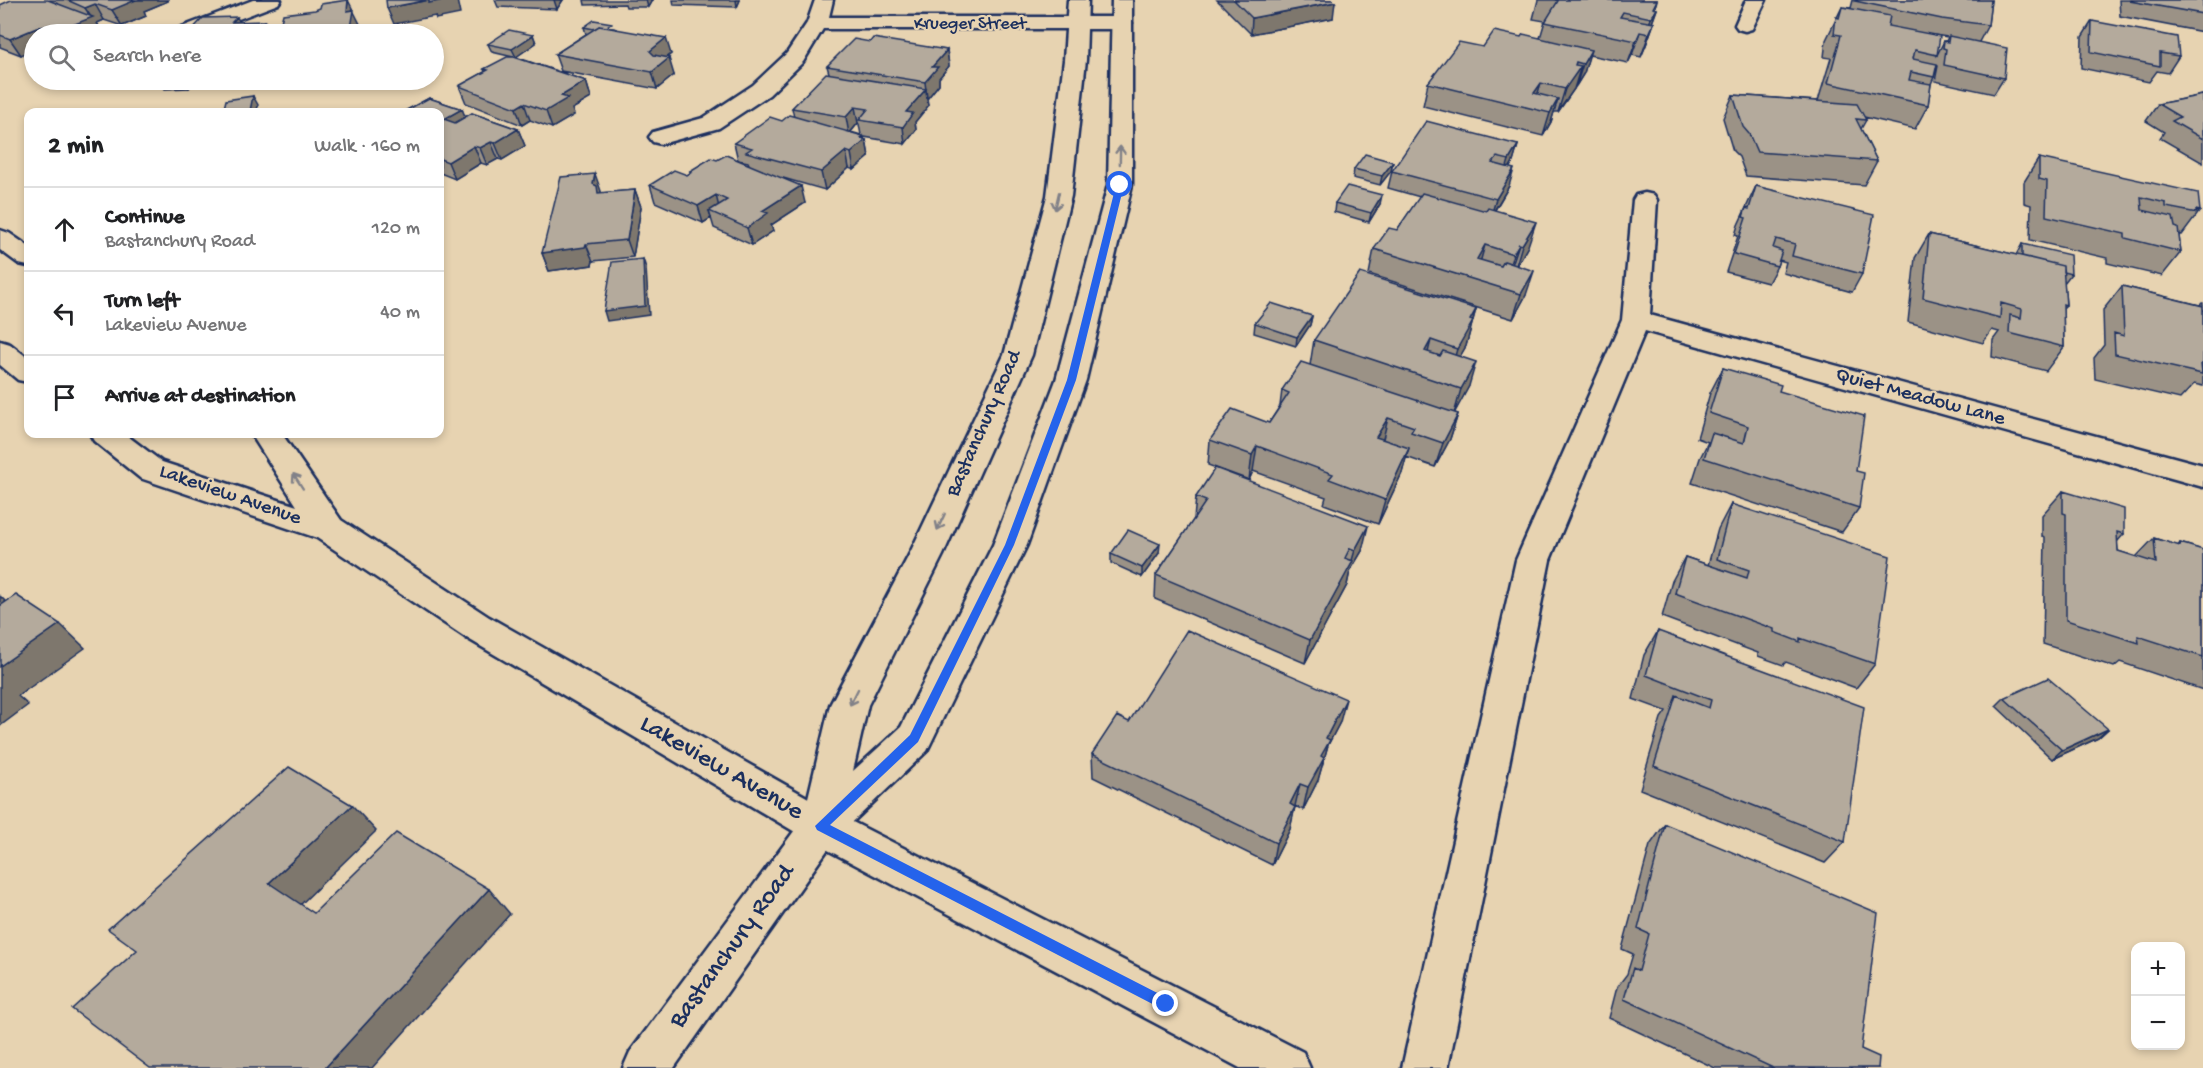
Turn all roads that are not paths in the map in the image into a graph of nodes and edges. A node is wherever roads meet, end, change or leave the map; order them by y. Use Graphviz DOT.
graph roads {
  1 [pos="271,0"];
  2 [pos="825,0"];
  3 [pos="1756,0"];
  4 [pos="1077,12"];
  5 [pos="1122,12"];
  6 [pos="818,23"];
  7 [pos="207,24"];
  8 [pos="1745,25"];
  9 [pos="661,137"];
  10 [pos="1645,200"];
  11 [pos="0,238"];
  12 [pos="24,255"];
  13 [pos="1636,320"];
  14 [pos="0,350"];
  15 [pos="24,370"];
  16 [pos="110,438"];
  17 [pos="269,438"];
  18 [pos="2203,476"];
  19 [pos="329,529"];
  20 [pos="821,826"];
  21 [pos="645,1068"];
  22 [pos="1287,1068"];
  23 [pos="1425,1068"];
  1 -- 7 [label="street"];
  2 -- 6 [label="street"];
  3 -- 8 [label="street"];
  4 -- 5 [label="street, Krueger Street"];
  4 -- 6 [label="street, Krueger Street"];
  4 -- 20 [label="street, Bastanchury Road, one-way"];
  20 -- 5 [label="street, Bastanchury Road, one-way"];
  6 -- 9 [label="street"];
  10 -- 13 [label="street"];
  11 -- 12 [label="street"];
  13 -- 18 [label="street, Quiet Meadow Lane"];
  13 -- 23 [label="street"];
  14 -- 15 [label="street"];
  16 -- 19 [label="street, Lakeview Avenue"];
  19 -- 17 [label="street, Lakeview Avenue, one-way"];
  19 -- 20 [label="street, Lakeview Avenue"];
  20 -- 21 [label="street, Bastanchury Road"];
  20 -- 22 [label="street, Lakeview Avenue"];
}
